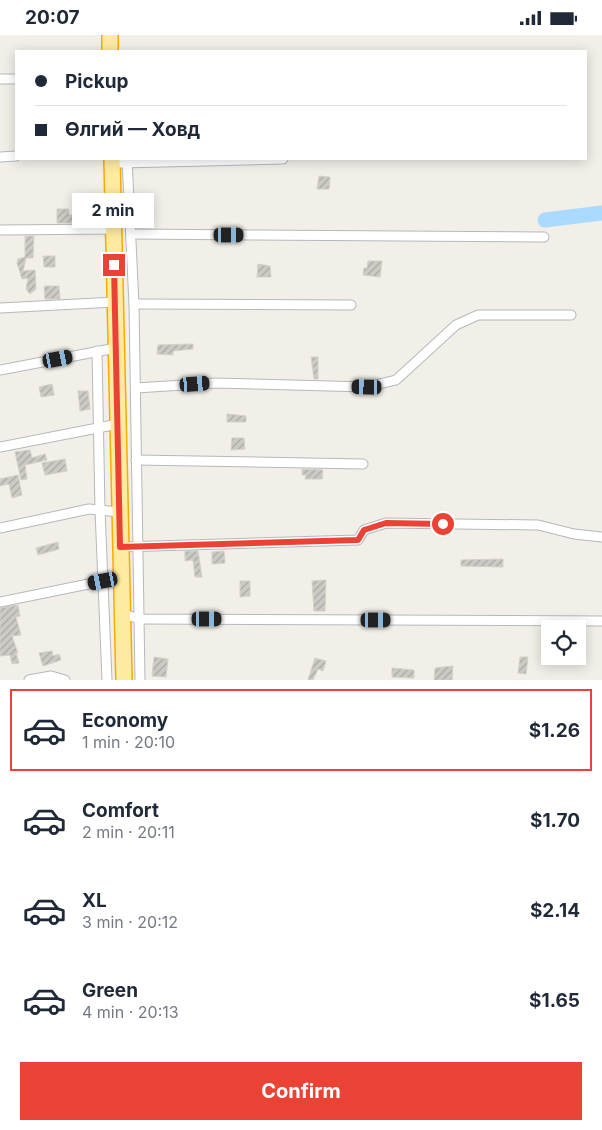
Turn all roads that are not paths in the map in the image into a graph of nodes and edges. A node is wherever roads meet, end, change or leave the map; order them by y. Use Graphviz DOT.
graph roads {
  1 [pos="110,35"];
  2 [pos="110,50"];
  3 [pos="0,79"];
  4 [pos="15,79"];
  5 [pos="15,156"];
  6 [pos="0,157"];
  7 [pos="201,160"];
  8 [pos="119,161"];
  9 [pos="114,229"];
  10 [pos="0,230"];
  11 [pos="130,234"];
  12 [pos="544,237"];
  13 [pos="115,302"];
  14 [pos="134,304"];
  15 [pos="351,305"];
  16 [pos="0,307"];
  17 [pos="571,315"];
  18 [pos="116,348"];
  19 [pos="97,351"];
  20 [pos="0,370"];
  21 [pos="136,388"];
  22 [pos="118,424"];
  23 [pos="100,427"];
  24 [pos="0,447"];
  25 [pos="136,459"];
  26 [pos="363,464"];
  27 [pos="100,510"];
  28 [pos="119,512"];
  29 [pos="0,528"];
  30 [pos="602,537"];
  31 [pos="139,546"];
  32 [pos="120,547"];
  33 [pos="121,580"];
  34 [pos="103,581"];
  35 [pos="0,602"];
  36 [pos="123,613"];
  37 [pos="140,619"];
  38 [pos="602,621"];
  39 [pos="29,680"];
  40 [pos="65,680"];
  41 [pos="107,680"];
  42 [pos="124,680"];
  43 [pos="140,680"];
  1 -- 2 [label="highway"];
  3 -- 4 [label="street"];
  5 -- 6 [label="street"];
  7 -- 8 [label="street"];
  8 -- 9 [label="highway"];
  8 -- 11 [label="street"];
  9 -- 10 [label="street"];
  9 -- 13 [label="highway"];
  11 -- 12 [label="street"];
  11 -- 14 [label="street"];
  13 -- 16 [label="street"];
  13 -- 18 [label="highway"];
  14 -- 15 [label="street"];
  14 -- 21 [label="street"];
  17 -- 21 [label="street"];
  18 -- 19 [label="street"];
  18 -- 22 [label="highway"];
  19 -- 20 [label="street"];
  19 -- 23 [label="street"];
  21 -- 25 [label="street"];
  22 -- 23 [label="street"];
  22 -- 28 [label="highway"];
  23 -- 24 [label="street"];
  23 -- 27 [label="street"];
  25 -- 26 [label="street"];
  25 -- 31 [label="street"];
  27 -- 28 [label="street"];
  27 -- 29 [label="street"];
  27 -- 34 [label="street"];
  28 -- 32 [label="highway"];
  30 -- 31 [label="street"];
  31 -- 32 [label="street"];
  31 -- 37 [label="street"];
  32 -- 33 [label="highway"];
  33 -- 34 [label="street"];
  33 -- 36 [label="highway"];
  34 -- 35 [label="street"];
  34 -- 41 [label="street"];
  36 -- 37 [label="street"];
  36 -- 42 [label="highway"];
  37 -- 38 [label="street"];
  37 -- 43 [label="street"];
  39 -- 40 [label="street"];
}
